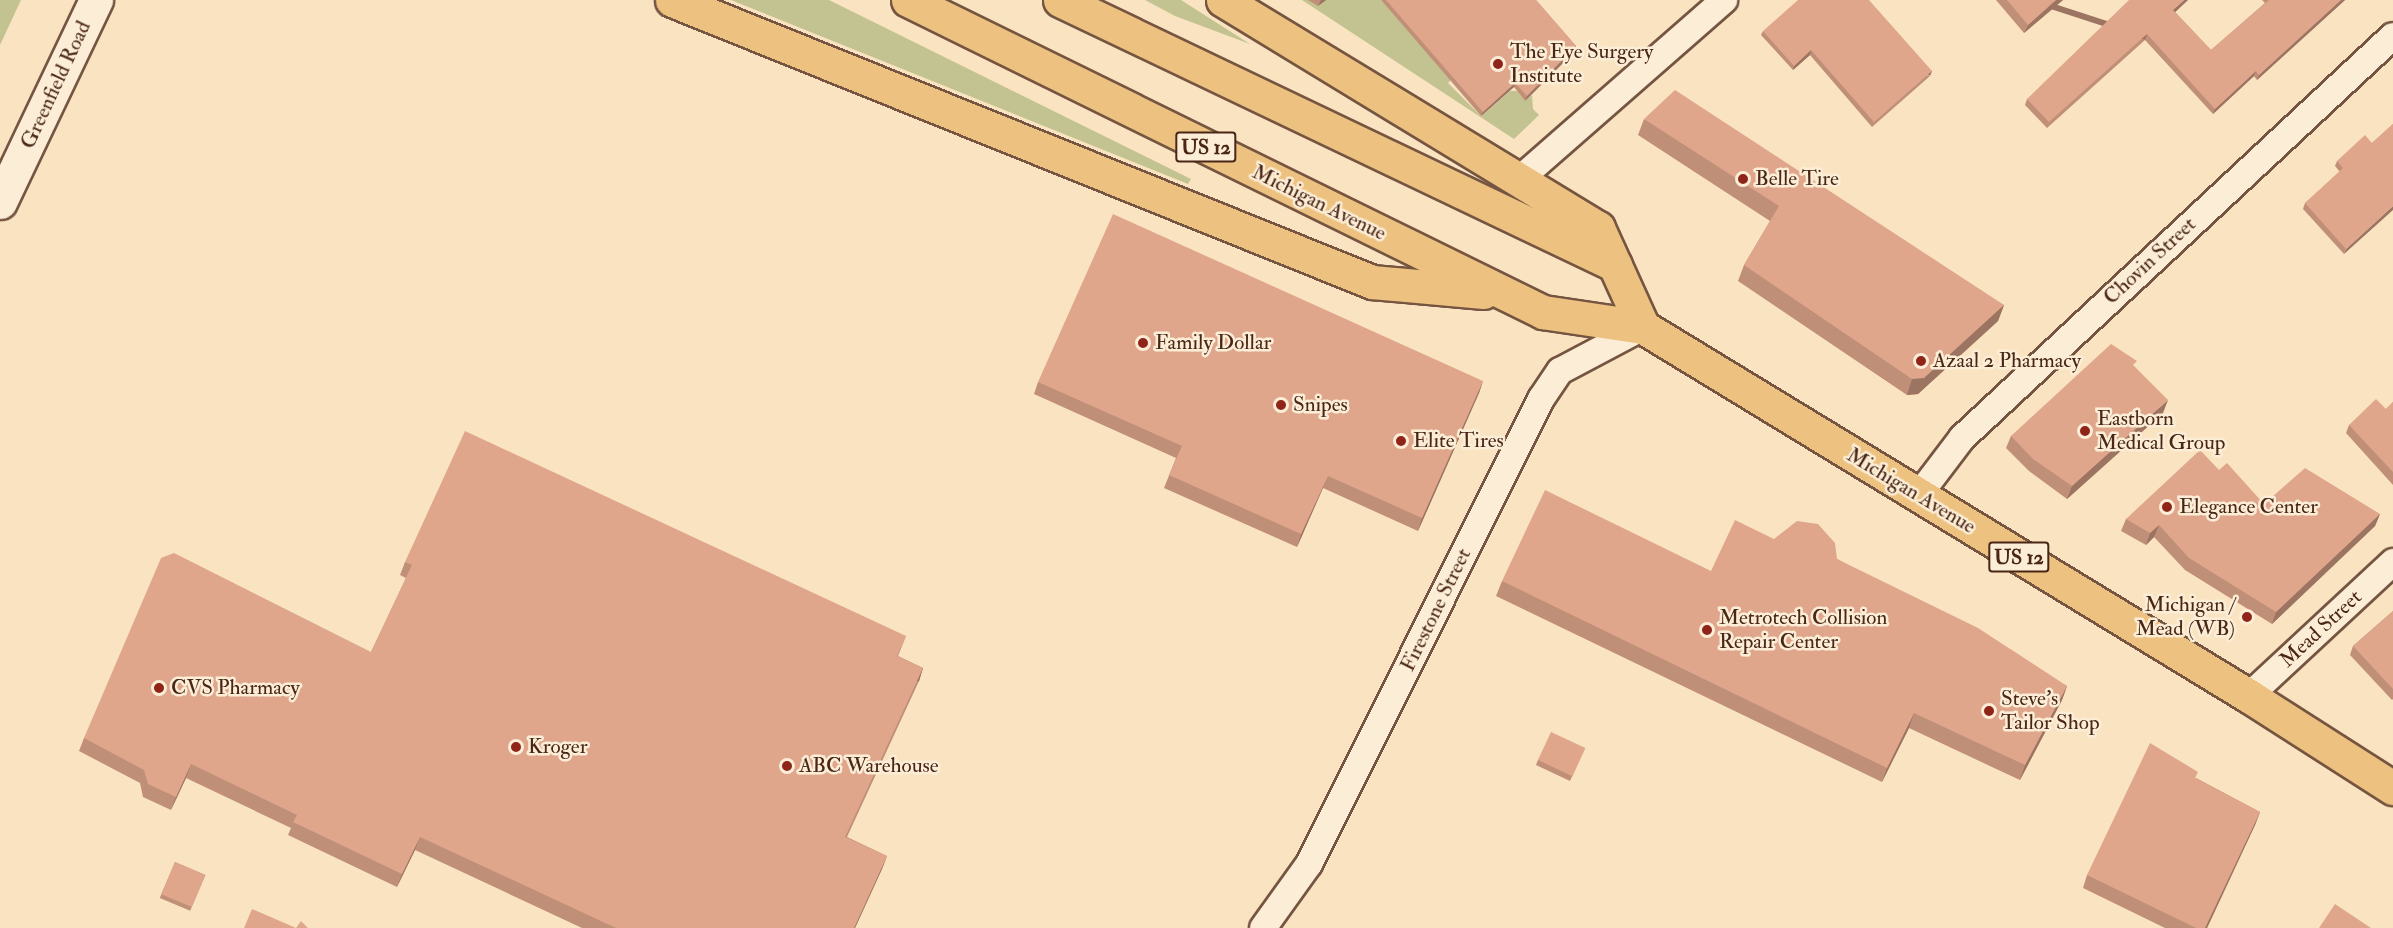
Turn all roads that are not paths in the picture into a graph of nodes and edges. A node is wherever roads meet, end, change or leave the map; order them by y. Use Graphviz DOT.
graph roads {
  1 [pos="96,0"];
  2 [pos="672,0"];
  3 [pos="908,0"];
  4 [pos="1060,0"];
  5 [pos="1223,0"];
  6 [pos="1724,0"];
  7 [pos="2393,36"];
  8 [pos="1521,178"];
  9 [pos="0,202"];
  10 [pos="1615,265"];
  11 [pos="1504,294"];
  12 [pos="1643,327"];
  13 [pos="1918,496"];
  14 [pos="2393,562"];
  15 [pos="2249,696"];
  16 [pos="2393,788"];
  17 [pos="1263,928"];
  1 -- 9 [label="main road, Greenfield Road"];
  2 -- 11 [label="main road"];
  3 -- 11 [label="main road, Michigan Avenue / US 12"];
  4 -- 10 [label="main road"];
  5 -- 8 [label="main road"];
  6 -- 8 [label="street"];
  7 -- 13 [label="street, Chovin Street"];
  8 -- 10 [label="main road"];
  10 -- 12 [label="main road"];
  11 -- 12 [label="main road, Michigan Avenue / US 12"];
  12 -- 13 [label="main road, Michigan Avenue / US 12"];
  12 -- 17 [label="street, Firestone Street"];
  13 -- 15 [label="main road, Michigan Avenue / US 12"];
  14 -- 15 [label="street, Mead Street"];
  15 -- 16 [label="main road, Michigan Avenue / US 12"];
}
